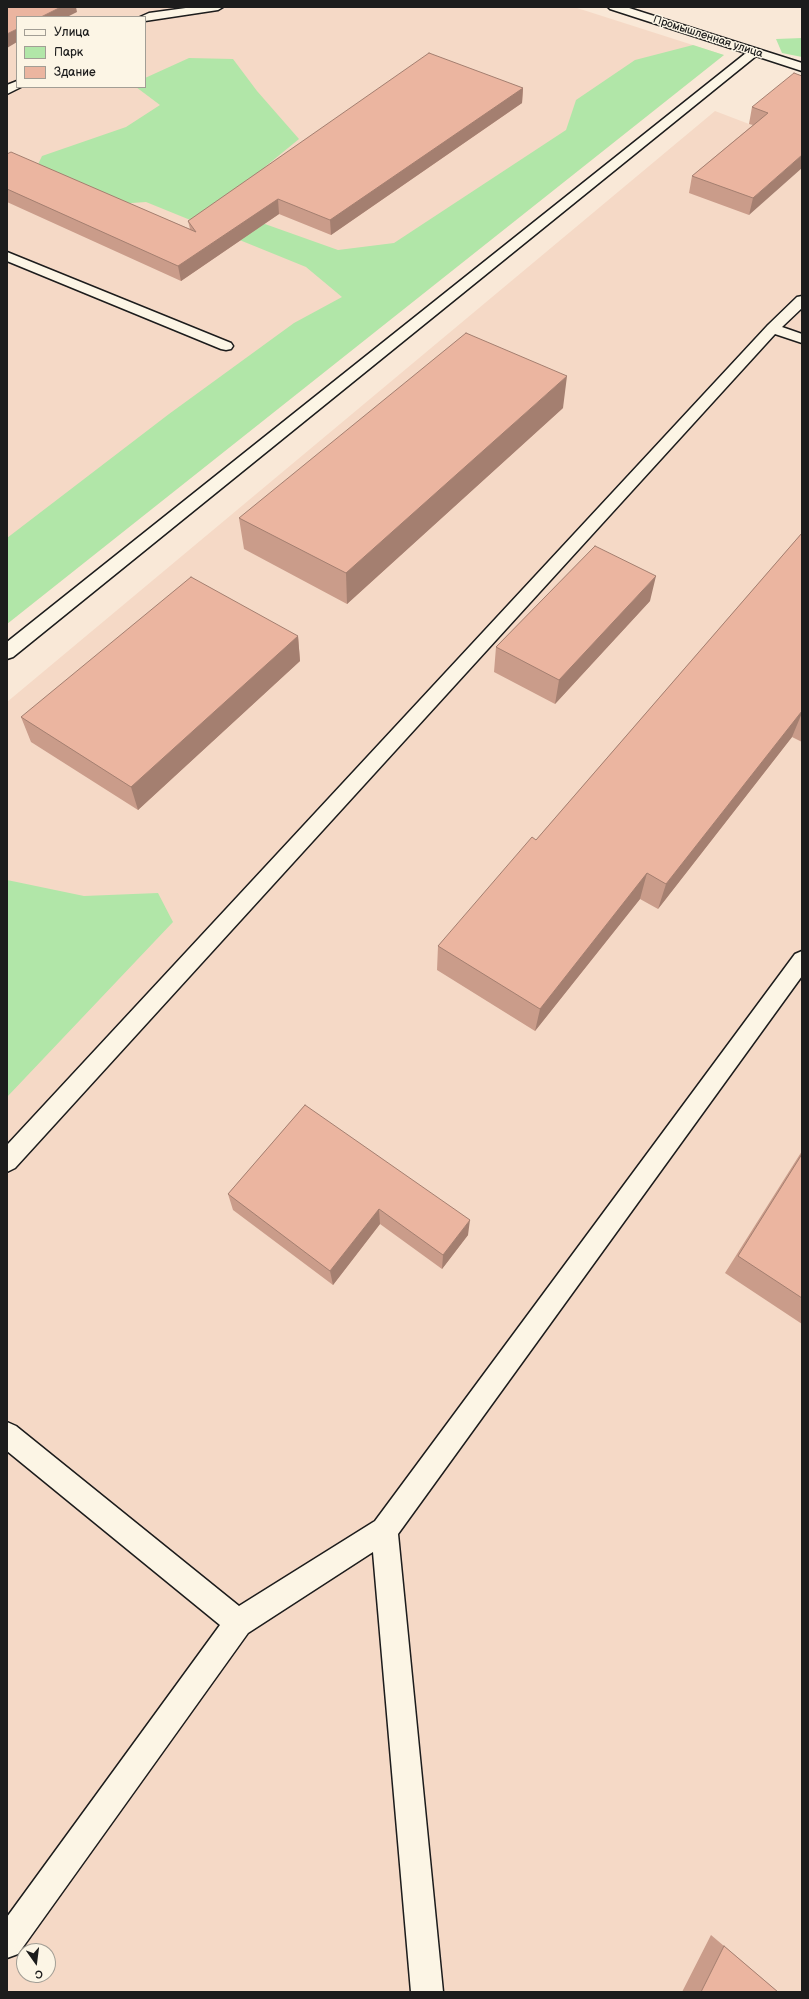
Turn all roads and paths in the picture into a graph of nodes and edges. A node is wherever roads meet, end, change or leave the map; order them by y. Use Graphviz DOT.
graph roads {
  1 [pos="218,7"];
  2 [pos="614,7"];
  3 [pos="146,18"];
  4 [pos="754,52"];
  5 [pos="802,67"];
  6 [pos="16,86"];
  7 [pos="7,90"];
  8 [pos="7,256"];
  9 [pos="802,300"];
  10 [pos="773,328"];
  11 [pos="802,339"];
  12 [pos="226,346"];
  13 [pos="7,652"];
  14 [pos="802,960"];
  15 [pos="7,1161"];
  16 [pos="7,1435"];
  17 [pos="384,1530"];
  18 [pos="238,1623"];
  19 [pos="7,1943"];
  20 [pos="428,1992"];
  1 -- 3 [label="lane"];
  2 -- 4 [label="street, Промышленная улица"];
  4 -- 5 [label="street, Промышленная улица"];
  4 -- 13 [label="street"];
  6 -- 7 [label="lane"];
  8 -- 12 [label="lane"];
  9 -- 10 [label="lane"];
  10 -- 11 [label="lane"];
  10 -- 15 [label="lane"];
  14 -- 17 [label="lane"];
  16 -- 18 [label="lane"];
  17 -- 18 [label="lane"];
  17 -- 20 [label="lane"];
  18 -- 19 [label="lane"];
}
